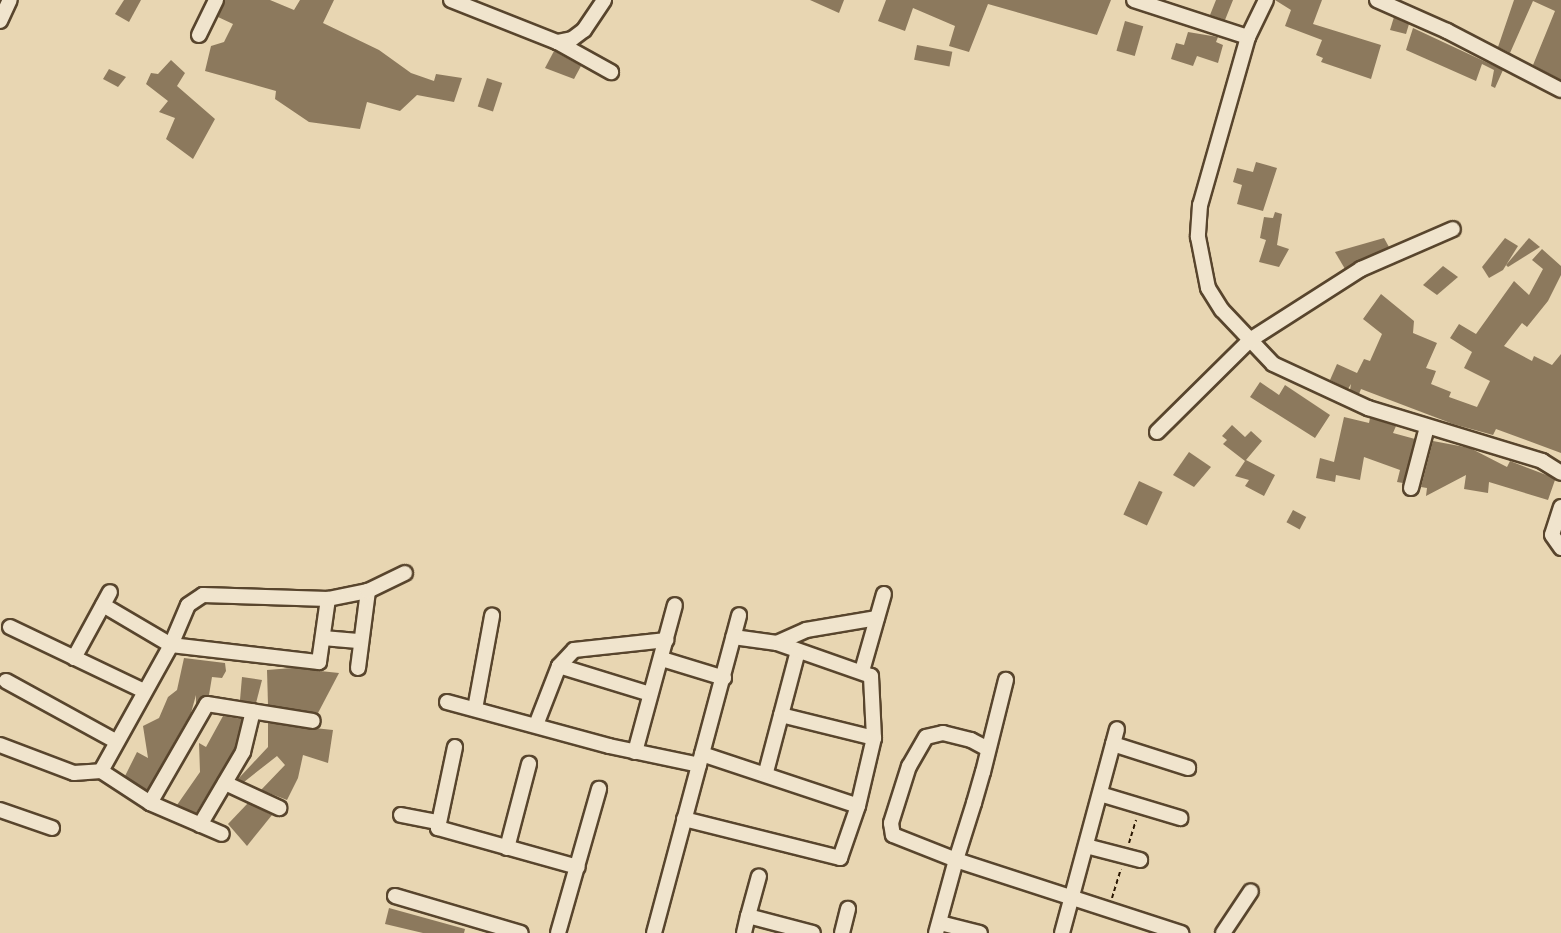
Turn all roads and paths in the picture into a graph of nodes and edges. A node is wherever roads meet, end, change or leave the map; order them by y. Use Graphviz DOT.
graph roads {
  1 [pos="10,0"];
  2 [pos="216,0"];
  3 [pos="451,0"];
  4 [pos="604,0"];
  5 [pos="1134,0"];
  6 [pos="1266,0"];
  7 [pos="1377,0"];
  8 [pos="0,21"];
  9 [pos="199,35"];
  10 [pos="1248,37"];
  11 [pos="557,42"];
  12 [pos="611,72"];
  13 [pos="1561,90"];
  14 [pos="1454,229"];
  15 [pos="1253,343"];
  16 [pos="1427,427"];
  17 [pos="1157,432"];
  18 [pos="1561,473"];
  19 [pos="1411,488"];
  20 [pos="1561,507"];
  21 [pos="1561,548"];
  22 [pos="405,573"];
  23 [pos="368,591"];
  24 [pos="110,592"];
  25 [pos="884,594"];
  26 [pos="328,599"];
  27 [pos="103,605"];
  28 [pos="675,605"];
  29 [pos="739,615"];
  30 [pos="492,616"];
  31 [pos="877,618"];
  32 [pos="10,627"];
  33 [pos="733,637"];
  34 [pos="323,638"];
  35 [pos="666,640"];
  36 [pos="362,641"];
  37 [pos="777,643"];
  38 [pos="171,645"];
  39 [pos="798,651"];
  40 [pos="74,658"];
  41 [pos="662,659"];
  42 [pos="559,666"];
  43 [pos="358,668"];
  44 [pos="862,671"];
  45 [pos="724,678"];
  46 [pos="6,681"];
  47 [pos="1006,681"];
  48 [pos="144,691"];
  49 [pos="650,694"];
  50 [pos="447,702"];
  51 [pos="475,709"];
  52 [pos="254,711"];
  53 [pos="781,715"];
  54 [pos="313,721"];
  55 [pos="536,725"];
  56 [pos="1117,729"];
  57 [pos="874,738"];
  58 [pos="116,741"];
  59 [pos="1113,744"];
  60 [pos="0,745"];
  61 [pos="455,747"];
  62 [pos="988,749"];
  63 [pos="635,752"];
  64 [pos="700,760"];
  65 [pos="529,764"];
  66 [pos="1188,768"];
  67 [pos="101,771"];
  68 [pos="766,772"];
  69 [pos="225,783"];
  70 [pos="599,789"];
  71 [pos="1100,795"];
  72 [pos="150,802"];
  73 [pos="858,806"];
  74 [pos="279,808"];
  75 [pos="0,810"];
  76 [pos="401,815"];
  77 [pos="1180,818"];
  78 [pos="684,819"];
  79 [pos="436,822"];
  80 [pos="201,825"];
  81 [pos="52,828"];
  82 [pos="222,834"];
  83 [pos="1086,846"];
  84 [pos="507,848"];
  85 [pos="956,860"];
  86 [pos="1140,860"];
  87 [pos="578,867"];
  88 [pos="759,876"];
  89 [pos="1251,891"];
  90 [pos="395,896"];
  91 [pos="1072,900"];
  92 [pos="848,909"];
  93 [pos="748,916"];
  94 [pos="477,927"];
  95 [pos="938,928"];
  96 [pos="521,933"];
  97 [pos="558,933"];
  98 [pos="654,933"];
  99 [pos="744,933"];
  100 [pos="813,933"];
  101 [pos="842,933"];
  102 [pos="980,933"];
  103 [pos="1062,933"];
  104 [pos="1181,933"];
  105 [pos="1223,933"];
  1 -- 8 [label="street"];
  2 -- 9 [label="street"];
  3 -- 11 [label="street"];
  4 -- 11 [label="street"];
  5 -- 10 [label="street"];
  6 -- 10 [label="street"];
  7 -- 13 [label="street"];
  10 -- 15 [label="street"];
  11 -- 12 [label="street"];
  14 -- 15 [label="street"];
  15 -- 16 [label="street"];
  15 -- 17 [label="street"];
  16 -- 18 [label="street"];
  16 -- 19 [label="street"];
  20 -- 21 [label="street"];
  22 -- 23 [label="street"];
  23 -- 26 [label="street"];
  23 -- 36 [label="street"];
  24 -- 27 [label="street"];
  25 -- 31 [label="street"];
  26 -- 34 [label="street"];
  26 -- 38 [label="street"];
  27 -- 38 [label="street"];
  27 -- 40 [label="street"];
  28 -- 35 [label="street"];
  29 -- 33 [label="street"];
  30 -- 51 [label="street"];
  31 -- 37 [label="street"];
  31 -- 44 [label="street"];
  32 -- 40 [label="street"];
  33 -- 37 [label="street"];
  33 -- 45 [label="street"];
  34 -- 36 [label="street"];
  34 -- 38 [label="street"];
  35 -- 41 [label="street"];
  35 -- 42 [label="street"];
  36 -- 43 [label="street"];
  37 -- 39 [label="street"];
  38 -- 48 [label="street"];
  39 -- 44 [label="street"];
  39 -- 53 [label="street"];
  40 -- 48 [label="street"];
  41 -- 45 [label="street"];
  41 -- 49 [label="street"];
  42 -- 49 [label="street"];
  42 -- 55 [label="street"];
  44 -- 57 [label="street"];
  45 -- 64 [label="street"];
  46 -- 58 [label="street"];
  47 -- 62 [label="street"];
  48 -- 58 [label="street"];
  49 -- 63 [label="street"];
  50 -- 51 [label="street"];
  51 -- 55 [label="street"];
  52 -- 54 [label="street"];
  52 -- 69 [label="street"];
  52 -- 72 [label="street"];
  53 -- 57 [label="street"];
  53 -- 68 [label="street"];
  55 -- 63 [label="street"];
  56 -- 59 [label="street"];
  57 -- 73 [label="street"];
  58 -- 67 [label="street"];
  59 -- 66 [label="street"];
  59 -- 71 [label="street"];
  60 -- 67 [label="street"];
  61 -- 79 [label="street"];
  62 -- 85 [label="street"];
  62 -- 85 [label="street"];
  63 -- 64 [label="street"];
  64 -- 68 [label="street"];
  64 -- 78 [label="street"];
  65 -- 84 [label="street"];
  67 -- 72 [label="street"];
  68 -- 73 [label="street"];
  69 -- 74 [label="street"];
  69 -- 80 [label="street"];
  70 -- 87 [label="street"];
  71 -- 77 [label="street"];
  71 -- 83 [label="street"];
  72 -- 80 [label="street"];
  73 -- 78 [label="street"];
  75 -- 81 [label="street"];
  76 -- 79 [label="street"];
  78 -- 98 [label="street"];
  79 -- 84 [label="street"];
  80 -- 82 [label="street"];
  83 -- 86 [label="street"];
  83 -- 91 [label="street"];
  84 -- 87 [label="street"];
  85 -- 91 [label="street"];
  85 -- 95 [label="street"];
  87 -- 97 [label="street"];
  88 -- 93 [label="street"];
  89 -- 105 [label="street"];
  90 -- 94 [label="street"];
  91 -- 103 [label="street"];
  91 -- 104 [label="street"];
  92 -- 101 [label="street"];
  93 -- 99 [label="street"];
  93 -- 100 [label="street"];
  94 -- 96 [label="street"];
  95 -- 102 [label="street"];
}
